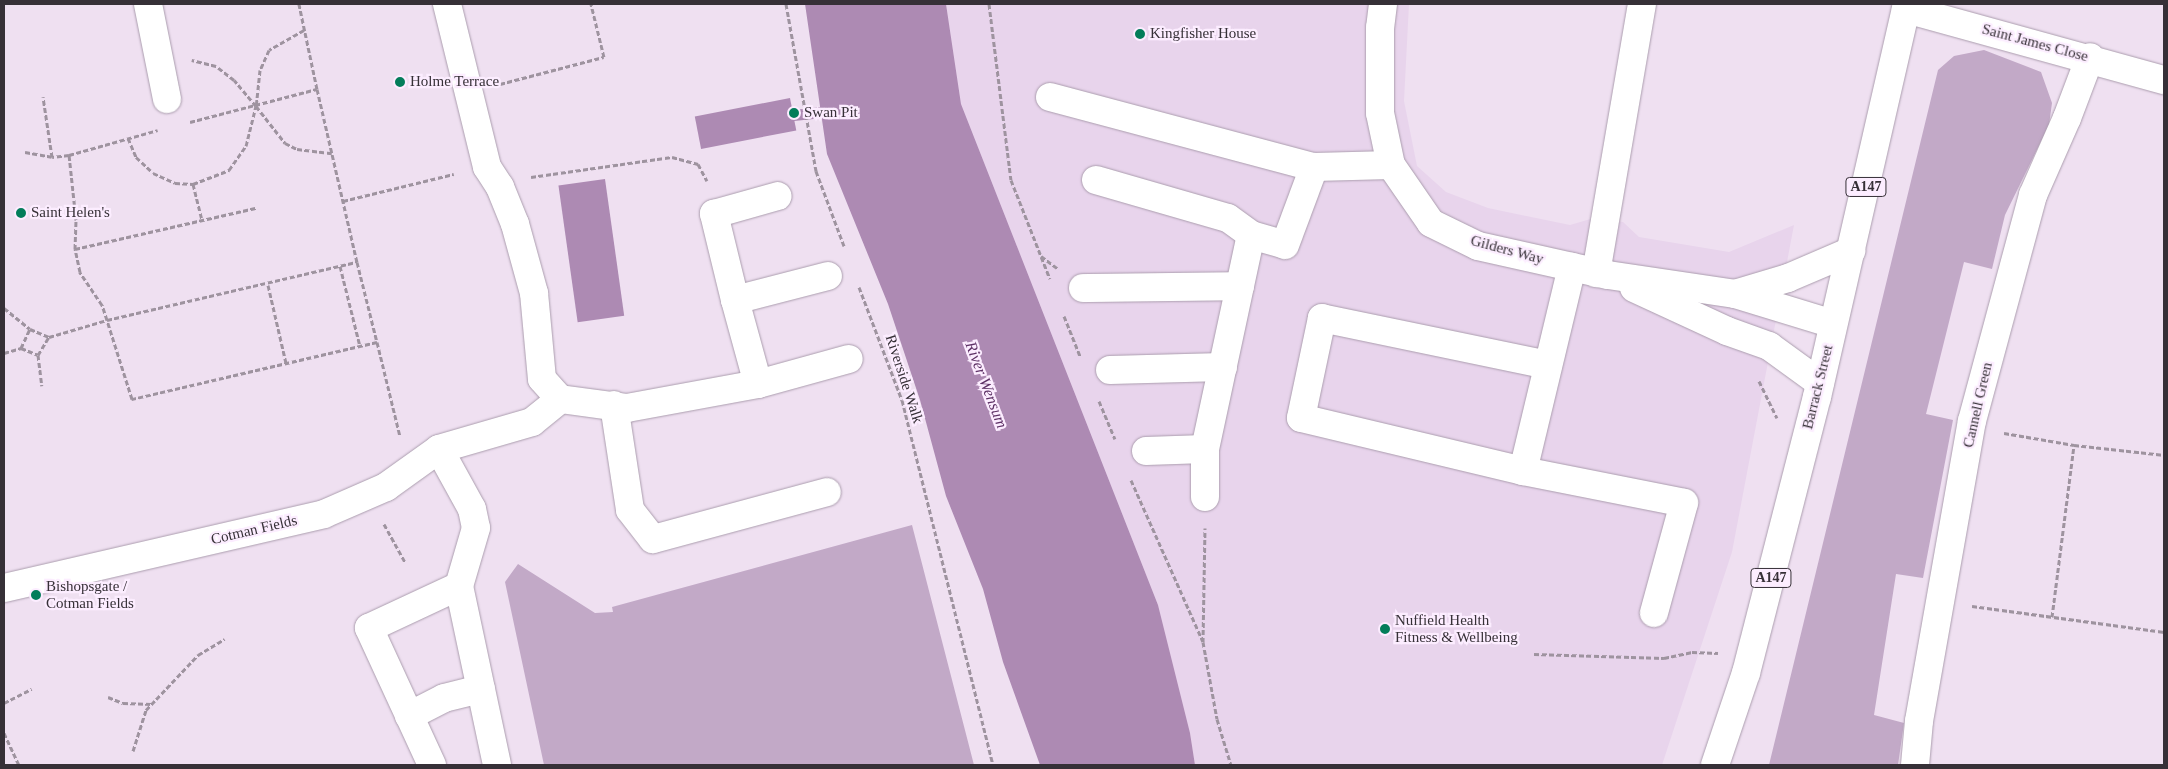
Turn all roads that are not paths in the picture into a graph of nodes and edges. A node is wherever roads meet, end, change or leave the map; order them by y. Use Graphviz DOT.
graph roads {
  1 [pos="148,4"];
  2 [pos="447,4"];
  3 [pos="1383,4"];
  4 [pos="1642,4"];
  5 [pos="1906,6"];
  6 [pos="2090,58"];
  7 [pos="2164,80"];
  8 [pos="1050,97"];
  9 [pos="167,99"];
  10 [pos="1391,165"];
  11 [pos="1314,167"];
  12 [pos="1096,180"];
  13 [pos="778,196"];
  14 [pos="1251,235"];
  15 [pos="1851,251"];
  16 [pos="1592,272"];
  17 [pos="828,276"];
  18 [pos="1240,286"];
  19 [pos="1083,288"];
  20 [pos="1735,294"];
  21 [pos="735,300"];
  22 [pos="1833,324"];
  23 [pos="849,359"];
  24 [pos="1548,365"];
  25 [pos="1223,367"];
  26 [pos="1110,370"];
  27 [pos="1820,383"];
  28 [pos="758,384"];
  29 [pos="560,399"];
  30 [pos="614,405"];
  31 [pos="439,449"];
  32 [pos="1205,449"];
  33 [pos="1146,451"];
  34 [pos="1523,472"];
  35 [pos="827,492"];
  36 [pos="1205,497"];
  37 [pos="458,586"];
  38 [pos="4,588"];
  39 [pos="1654,614"];
  40 [pos="481,689"];
  41 [pos="409,716"];
  42 [pos="432,765"];
  43 [pos="497,765"];
  44 [pos="1715,765"];
  45 [pos="1915,765"];
  1 -- 9 [label="street"];
  2 -- 29 [label="street"];
  3 -- 10 [label="street, Gilders Way"];
  4 -- 16 [label="street"];
  5 -- 6 [label="street, Saint James Close"];
  5 -- 15 [label="street, Barrack Street / A147"];
  6 -- 7 [label="street, Saint James Close"];
  6 -- 45 [label="street, Cannell Green"];
  8 -- 11 [label="street"];
  10 -- 11 [label="street"];
  10 -- 16 [label="street, Gilders Way"];
  11 -- 14 [label="street"];
  12 -- 14 [label="street"];
  13 -- 21 [label="street"];
  14 -- 18 [label="street"];
  15 -- 20 [label="street, Gilders Way"];
  15 -- 22 [label="street, Barrack Street / A147"];
  16 -- 20 [label="street, Gilders Way"];
  16 -- 24 [label="street"];
  16 -- 27 [label="street, Gilders Way"];
  17 -- 21 [label="street"];
  18 -- 19 [label="street"];
  18 -- 25 [label="street"];
  20 -- 22 [label="street, Gilders Way"];
  21 -- 28 [label="street"];
  22 -- 27 [label="street, Barrack Street / A147"];
  23 -- 28 [label="street"];
  24 -- 34 [label="street"];
  24 -- 34 [label="street"];
  25 -- 26 [label="street"];
  25 -- 32 [label="street"];
  27 -- 44 [label="street, Barrack Street / A147"];
  28 -- 30 [label="street"];
  29 -- 30 [label="street"];
  29 -- 31 [label="street, Cotman Fields"];
  30 -- 35 [label="street"];
  31 -- 37 [label="street"];
  31 -- 38 [label="street, Cotman Fields"];
  32 -- 33 [label="street"];
  32 -- 36 [label="street"];
  34 -- 39 [label="street"];
  37 -- 40 [label="street"];
  37 -- 41 [label="street"];
  40 -- 41 [label="street"];
  40 -- 43 [label="street"];
  41 -- 42 [label="street"];
}
